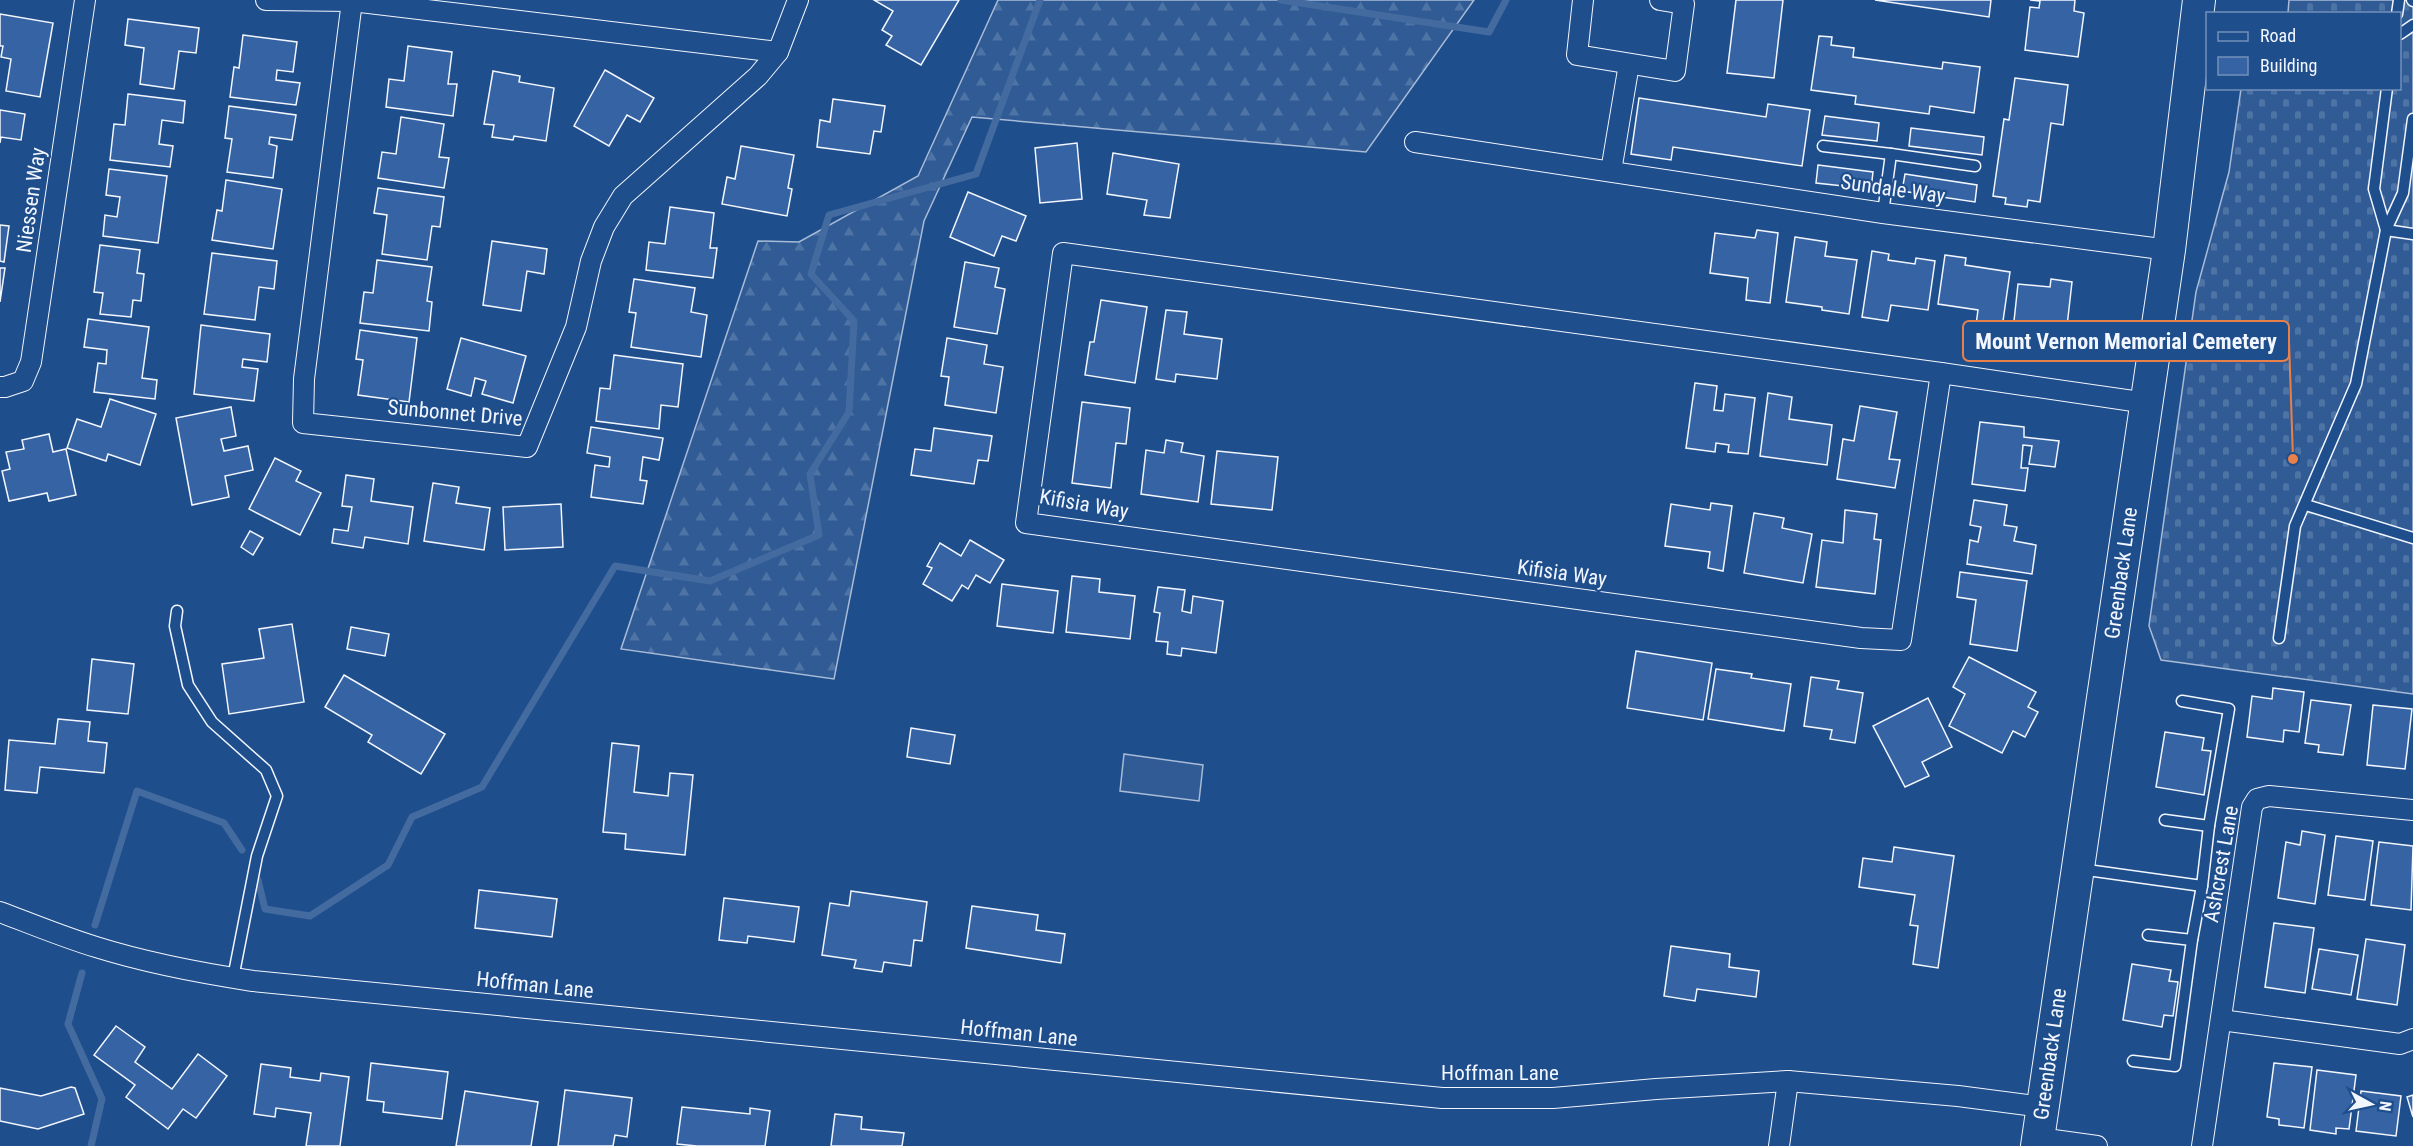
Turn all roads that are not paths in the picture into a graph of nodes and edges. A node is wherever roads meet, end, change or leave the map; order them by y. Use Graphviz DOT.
graph roads {
  1 [pos="85,0"];
  2 [pos="266,0"];
  3 [pos="798,0"];
  4 [pos="1583,0"];
  5 [pos="1660,0"];
  6 [pos="352,1"];
  7 [pos="2201,9"];
  8 [pos="778,52"];
  9 [pos="1629,64"];
  10 [pos="2387,90"];
  11 [pos="2413,119"];
  12 [pos="1415,142"];
  13 [pos="1823,146"];
  14 [pos="1891,154"];
  15 [pos="1975,166"];
  16 [pos="1611,171"];
  17 [pos="1883,213"];
  18 [pos="2386,230"];
  19 [pos="2413,234"];
  20 [pos="2169,250"];
  21 [pos="1941,373"];
  22 [pos="0,387"];
  23 [pos="2147,403"];
  24 [pos="2306,505"];
  25 [pos="2413,538"];
  26 [pos="177,611"];
  27 [pos="2279,638"];
  28 [pos="2182,701"];
  29 [pos="2413,810"];
  30 [pos="2165,820"];
  31 [pos="2209,826"];
  32 [pos="2077,868"];
  33 [pos="2202,886"];
  34 [pos="0,912"];
  35 [pos="2148,935"];
  36 [pos="2192,940"];
  37 [pos="233,978"];
  38 [pos="2221,1020"];
  39 [pos="2413,1039"];
  40 [pos="2133,1061"];
  41 [pos="1788,1082"];
  42 [pos="2042,1107"];
  43 [pos="2038,1142"];
  44 [pos="1779,1146"];
  45 [pos="2097,1146"];
  46 [pos="2202,1146"];
  1 -- 22 [label="street, Niessen Way"];
  2 -- 6 [label="street"];
  3 -- 8 [label="street, Sunbonnet Drive"];
  4 -- 9 [label="street"];
  5 -- 9 [label="street"];
  6 -- 8 [label="street"];
  6 -- 8 [label="street, Sunbonnet Drive"];
  7 -- 20 [label="main road, Greenback Lane"];
  9 -- 16 [label="street"];
  10 -- 18 [label="lane"];
  11 -- 18 [label="lane"];
  12 -- 16 [label="street, Sundale Way"];
  13 -- 14 [label="lane"];
  14 -- 15 [label="lane"];
  14 -- 17 [label="lane"];
  16 -- 17 [label="street, Sundale Way"];
  17 -- 20 [label="street, Sundale Way"];
  18 -- 19 [label="lane"];
  18 -- 24 [label="lane"];
  20 -- 23 [label="main road, Greenback Lane"];
  21 -- 21 [label="street, Kifisia Way"];
  21 -- 23 [label="street, Kifisia Way"];
  23 -- 32 [label="main road, Greenback Lane"];
  24 -- 25 [label="lane"];
  24 -- 27 [label="lane"];
  26 -- 37 [label="lane"];
  28 -- 31 [label="lane"];
  29 -- 38 [label="street, Ashcrest Lane"];
  30 -- 31 [label="lane"];
  31 -- 33 [label="lane"];
  32 -- 33 [label="lane"];
  32 -- 42 [label="main road, Greenback Lane"];
  33 -- 36 [label="lane"];
  34 -- 37 [label="street, Hoffman Lane"];
  35 -- 36 [label="lane"];
  36 -- 40 [label="lane"];
  37 -- 41 [label="street, Hoffman Lane"];
  38 -- 39 [label="street"];
  38 -- 46 [label="street, Ashcrest Lane"];
  41 -- 42 [label="street, Hoffman Lane"];
  41 -- 44 [label="street"];
  42 -- 43 [label="main road, Greenback Lane"];
  43 -- 45 [label="street"];
}
